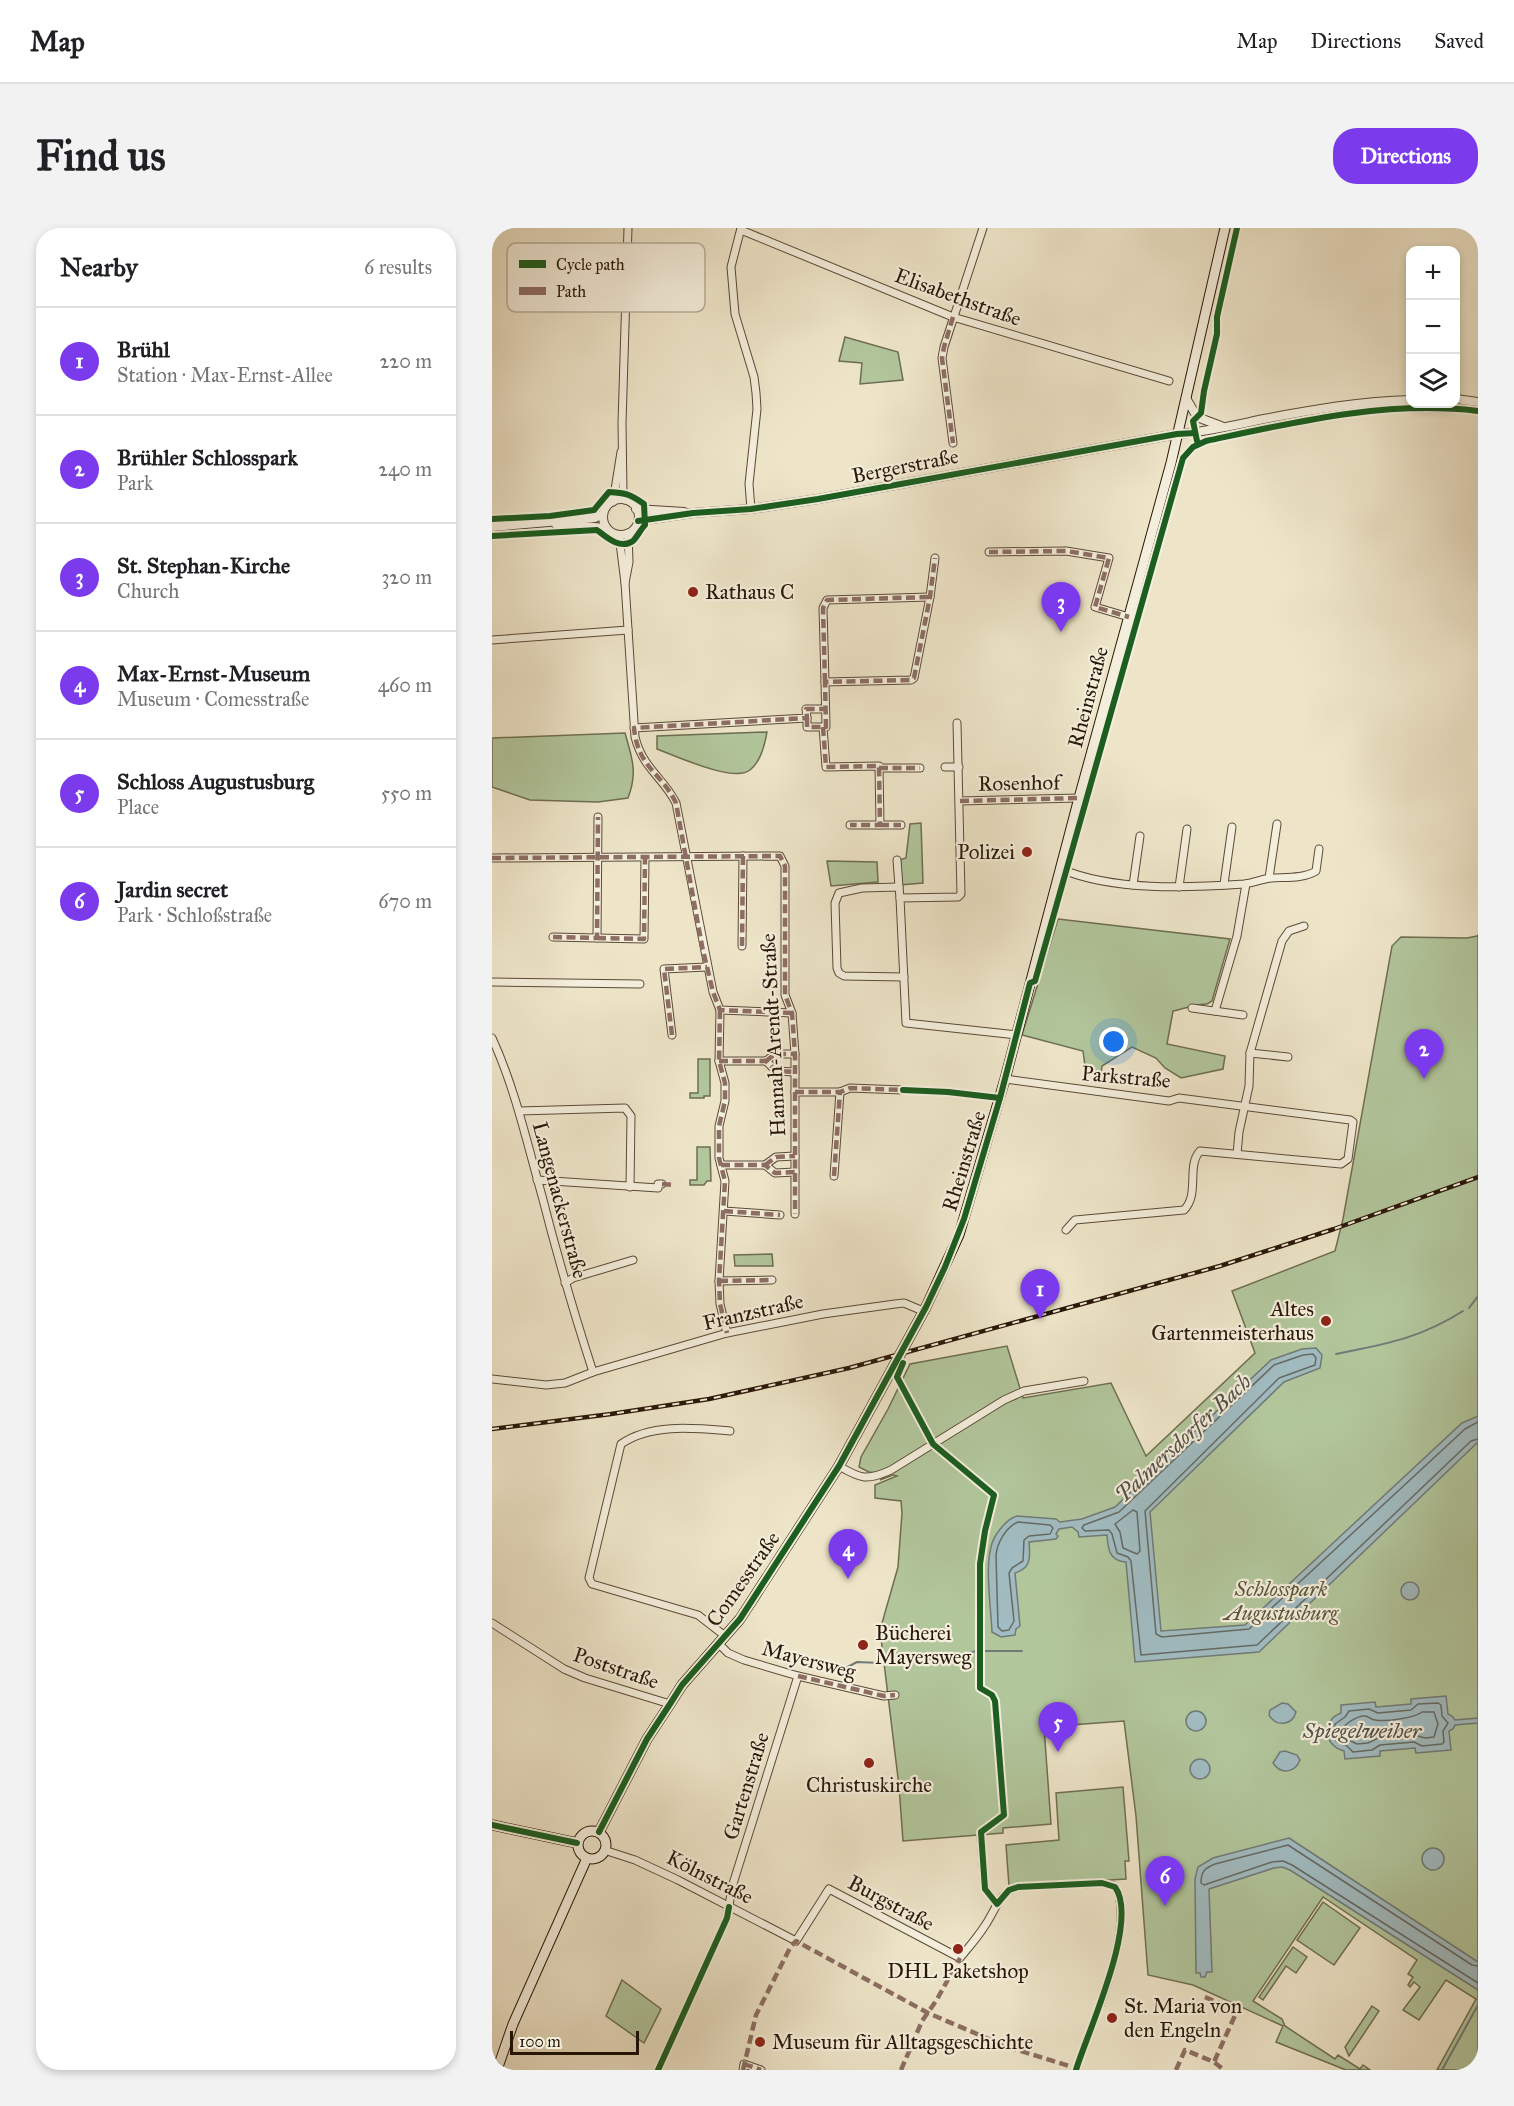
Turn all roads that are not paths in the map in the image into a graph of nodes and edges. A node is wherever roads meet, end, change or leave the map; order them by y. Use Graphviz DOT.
graph roads {
  1 [pos="628,228"];
  2 [pos="983,228"];
  3 [pos="1225,228"];
  4 [pos="741,229"];
  5 [pos="628,243"];
  6 [pos="626,312"];
  7 [pos="953,317"];
  8 [pos="1169,381"];
  9 [pos="1186,398"];
  10 [pos="1406,400"];
  11 [pos="1460,400"];
  12 [pos="1478,402"];
  13 [pos="1225,427"];
  14 [pos="1177,434"];
  15 [pos="953,443"];
  16 [pos="622,447"];
  17 [pos="625,500"];
  18 [pos="613,502"];
  19 [pos="636,509"];
  20 [pos="751,509"];
  21 [pos="693,513"];
  22 [pos="603,514"];
  23 [pos="638,521"];
  24 [pos="550,523"];
  25 [pos="492,527"];
  26 [pos="606,528"];
  27 [pos="623,534"];
  28 [pos="989,552"];
  29 [pos="935,558"];
  30 [pos="930,597"];
  31 [pos="1129,616"];
  32 [pos="628,630"];
  33 [pos="492,640"];
  34 [pos="825,682"];
  35 [pos="825,709"];
  36 [pos="807,718"];
  37 [pos="957,723"];
  38 [pos="823,727"];
  39 [pos="634,728"];
  40 [pos="959,766"];
  41 [pos="945,767"];
  42 [pos="879,768"];
  43 [pos="920,768"];
  44 [pos="1079,798"];
  45 [pos="960,801"];
  46 [pos="598,817"];
  47 [pos="1277,824"];
  48 [pos="850,825"];
  49 [pos="880,825"];
  50 [pos="901,825"];
  51 [pos="1232,827"];
  52 [pos="1187,829"];
  53 [pos="1140,836"];
  54 [pos="1319,849"];
  55 [pos="743,856"];
  56 [pos="597,857"];
  57 [pos="685,857"];
  58 [pos="492,858"];
  59 [pos="645,858"];
  60 [pos="897,860"];
  61 [pos="1061,869"];
  62 [pos="1269,879"];
  63 [pos="1224,884"];
  64 [pos="1246,884"];
  65 [pos="1133,885"];
  66 [pos="1179,886"];
  67 [pos="898,887"];
  68 [pos="900,898"];
  69 [pos="1304,926"];
  70 [pos="553,937"];
  71 [pos="597,938"];
  72 [pos="742,946"];
  73 [pos="707,967"];
  74 [pos="904,977"];
  75 [pos="492,982"];
  76 [pos="640,984"];
  77 [pos="1192,1008"];
  78 [pos="720,1010"];
  79 [pos="1215,1011"];
  80 [pos="792,1013"];
  81 [pos="1243,1015"];
  82 [pos="672,1035"];
  83 [pos="1017,1035"];
  84 [pos="492,1038"];
  85 [pos="1250,1053"];
  86 [pos="795,1054"];
  87 [pos="1288,1057"];
  88 [pos="719,1061"];
  89 [pos="766,1061"];
  90 [pos="795,1072"];
  91 [pos="1005,1079"];
  92 [pos="903,1090"];
  93 [pos="795,1092"];
  94 [pos="840,1092"];
  95 [pos="1244,1105"];
  96 [pos="519,1110"];
  97 [pos="1238,1154"];
  98 [pos="795,1156"];
  99 [pos="765,1164"];
  100 [pos="721,1165"];
  101 [pos="795,1173"];
  102 [pos="834,1176"];
  103 [pos="537,1180"];
  104 [pos="662,1184"];
  105 [pos="630,1187"];
  106 [pos="724,1211"];
  107 [pos="795,1214"];
  108 [pos="780,1215"];
  109 [pos="1066,1230"];
  110 [pos="633,1260"];
  111 [pos="772,1280"];
  112 [pos="719,1281"];
  113 [pos="565,1283"];
  114 [pos="923,1311"];
  115 [pos="727,1333"];
  116 [pos="908,1340"];
  117 [pos="593,1372"];
  118 [pos="492,1379"];
  119 [pos="1084,1381"];
  120 [pos="730,1431"];
  121 [pos="839,1466"];
  122 [pos="492,1623"];
  123 [pos="722,1640"];
  124 [pos="798,1676"];
  125 [pos="895,1695"];
  126 [pos="670,1704"];
  127 [pos="492,1825"];
  128 [pos="599,1832"];
  129 [pos="981,1837"];
  130 [pos="577,1843"];
  131 [pos="604,1850"];
  132 [pos="587,1858"];
  133 [pos="997,1904"];
  134 [pos="729,1907"];
  135 [pos="796,1941"];
  136 [pos="1100,2005"];
  137 [pos="743,2067"];
  138 [pos="495,2069"];
  139 [pos="658,2070"];
  140 [pos="761,2070"];
  1 -- 5 [label="street"];
  2 -- 7 [label="street"];
  3 -- 9 [label="main road, Rheinstraße"];
  4 -- 7 [label="street, Elisabethstraße"];
  4 -- 20 [label="street"];
  6 -- 16 [label="street"];
  7 -- 8 [label="street, Elisabethstraße"];
  7 -- 15 [label="street"];
  9 -- 13 [label="street"];
  9 -- 14 [label="main road, Rheinstraße"];
  10 -- 13 [label="street, Bergerstraße"];
  11 -- 12 [label="street"];
  13 -- 14 [label="street, Bergerstraße"];
  14 -- 20 [label="street, Bergerstraße"];
  14 -- 31 [label="main road, Rheinstraße"];
  16 -- 17 [label="street"];
  16 -- 18 [label="street"];
  17 -- 18 [label="street"];
  17 -- 19 [label="street"];
  18 -- 22 [label="street"];
  19 -- 21 [label="street, Bergerstraße"];
  19 -- 23 [label="street"];
  20 -- 21 [label="street, Bergerstraße"];
  21 -- 23 [label="street, Bergerstraße"];
  22 -- 24 [label="street"];
  22 -- 26 [label="street"];
  23 -- 27 [label="street"];
  24 -- 25 [label="street"];
  24 -- 26 [label="street"];
  26 -- 27 [label="street"];
  27 -- 32 [label="street"];
  28 -- 31 [label="street"];
  29 -- 30 [label="street"];
  30 -- 34 [label="street"];
  30 -- 34 [label="street"];
  31 -- 44 [label="main road, Rheinstraße"];
  32 -- 33 [label="street"];
  32 -- 39 [label="street"];
  34 -- 35 [label="street"];
  35 -- 36 [label="street"];
  35 -- 38 [label="street"];
  36 -- 38 [label="street"];
  36 -- 39 [label="street"];
  37 -- 40 [label="street, Rosenhof"];
  38 -- 42 [label="street"];
  39 -- 57 [label="street"];
  40 -- 41 [label="street, Rosenhof"];
  40 -- 45 [label="street, Rosenhof"];
  42 -- 43 [label="street"];
  42 -- 49 [label="street"];
  44 -- 45 [label="street, Rosenhof"];
  44 -- 61 [label="main road, Rheinstraße"];
  45 -- 68 [label="street, Rosenhof"];
  46 -- 56 [label="street"];
  47 -- 62 [label="street"];
  48 -- 49 [label="street"];
  49 -- 50 [label="street"];
  51 -- 63 [label="street"];
  52 -- 66 [label="street"];
  53 -- 65 [label="street"];
  54 -- 62 [label="street"];
  55 -- 57 [label="street"];
  55 -- 72 [label="street"];
  55 -- 80 [label="street, Hannah-Arendt-Straße"];
  56 -- 58 [label="street"];
  56 -- 59 [label="street"];
  56 -- 71 [label="street"];
  57 -- 59 [label="street"];
  57 -- 73 [label="street"];
  59 -- 71 [label="street"];
  60 -- 67 [label="street"];
  61 -- 65 [label="street"];
  61 -- 83 [label="main road, Rheinstraße"];
  62 -- 64 [label="street"];
  63 -- 64 [label="street"];
  63 -- 66 [label="street"];
  64 -- 79 [label="street"];
  65 -- 66 [label="street"];
  67 -- 68 [label="street"];
  67 -- 74 [label="street"];
  68 -- 74 [label="street"];
  69 -- 85 [label="street"];
  70 -- 71 [label="street"];
  73 -- 78 [label="street"];
  73 -- 82 [label="street"];
  74 -- 83 [label="street"];
  75 -- 76 [label="street"];
  77 -- 79 [label="street"];
  78 -- 80 [label="street"];
  78 -- 88 [label="street"];
  79 -- 81 [label="street"];
  80 -- 86 [label="street, Hannah-Arendt-Straße"];
  83 -- 91 [label="main road, Rheinstraße"];
  84 -- 96 [label="street, Langenackerstraße"];
  85 -- 87 [label="street"];
  85 -- 95 [label="street"];
  86 -- 89 [label="street"];
  86 -- 90 [label="street, Hannah-Arendt-Straße"];
  88 -- 89 [label="street"];
  88 -- 100 [label="street"];
  89 -- 90 [label="street"];
  90 -- 93 [label="street, Hannah-Arendt-Straße"];
  91 -- 95 [label="street, Parkstraße"];
  91 -- 114 [label="main road, Rheinstraße"];
  92 -- 94 [label="street"];
  93 -- 94 [label="street"];
  93 -- 98 [label="street, Hannah-Arendt-Straße"];
  94 -- 102 [label="street"];
  95 -- 97 [label="street"];
  95 -- 97 [label="street, Parkstraße"];
  96 -- 103 [label="street, Langenackerstraße"];
  96 -- 105 [label="street"];
  97 -- 109 [label="street"];
  98 -- 99 [label="street"];
  98 -- 101 [label="street, Hannah-Arendt-Straße"];
  99 -- 100 [label="street"];
  99 -- 101 [label="street"];
  100 -- 106 [label="street"];
  101 -- 107 [label="street, Hannah-Arendt-Straße"];
  103 -- 105 [label="street"];
  103 -- 113 [label="street, Langenackerstraße"];
  104 -- 105 [label="street"];
  106 -- 108 [label="street"];
  106 -- 112 [label="street"];
  110 -- 113 [label="street"];
  111 -- 112 [label="street"];
  112 -- 115 [label="street"];
  113 -- 117 [label="street, Langenackerstraße"];
  114 -- 115 [label="street, Franzstraße"];
  114 -- 116 [label="main road, Rheinstraße"];
  115 -- 117 [label="street, Franzstraße"];
  116 -- 121 [label="main road, Comesstraße"];
  117 -- 118 [label="street, Franzstraße"];
  119 -- 121 [label="street"];
  120 -- 123 [label="street, Mayersweg"];
  121 -- 123 [label="main road, Comesstraße"];
  122 -- 126 [label="street, Poststraße"];
  123 -- 124 [label="street, Mayersweg"];
  123 -- 126 [label="main road, Comesstraße"];
  124 -- 125 [label="street, Mayersweg"];
  124 -- 134 [label="street, Gartenstraße"];
  126 -- 128 [label="main road, Comesstraße"];
  127 -- 130 [label="main road"];
  128 -- 130 [label="main road"];
  128 -- 131 [label="main road"];
  129 -- 133 [label="street"];
  130 -- 132 [label="main road"];
  131 -- 132 [label="main road"];
  131 -- 134 [label="street, Kölnstraße"];
  132 -- 138 [label="main road"];
  133 -- 135 [label="street, Burgstraße"];
  133 -- 136 [label="street"];
  134 -- 135 [label="street, Kölnstraße"];
  134 -- 139 [label="street, Gartenstraße"];
  137 -- 140 [label="street"];
}
